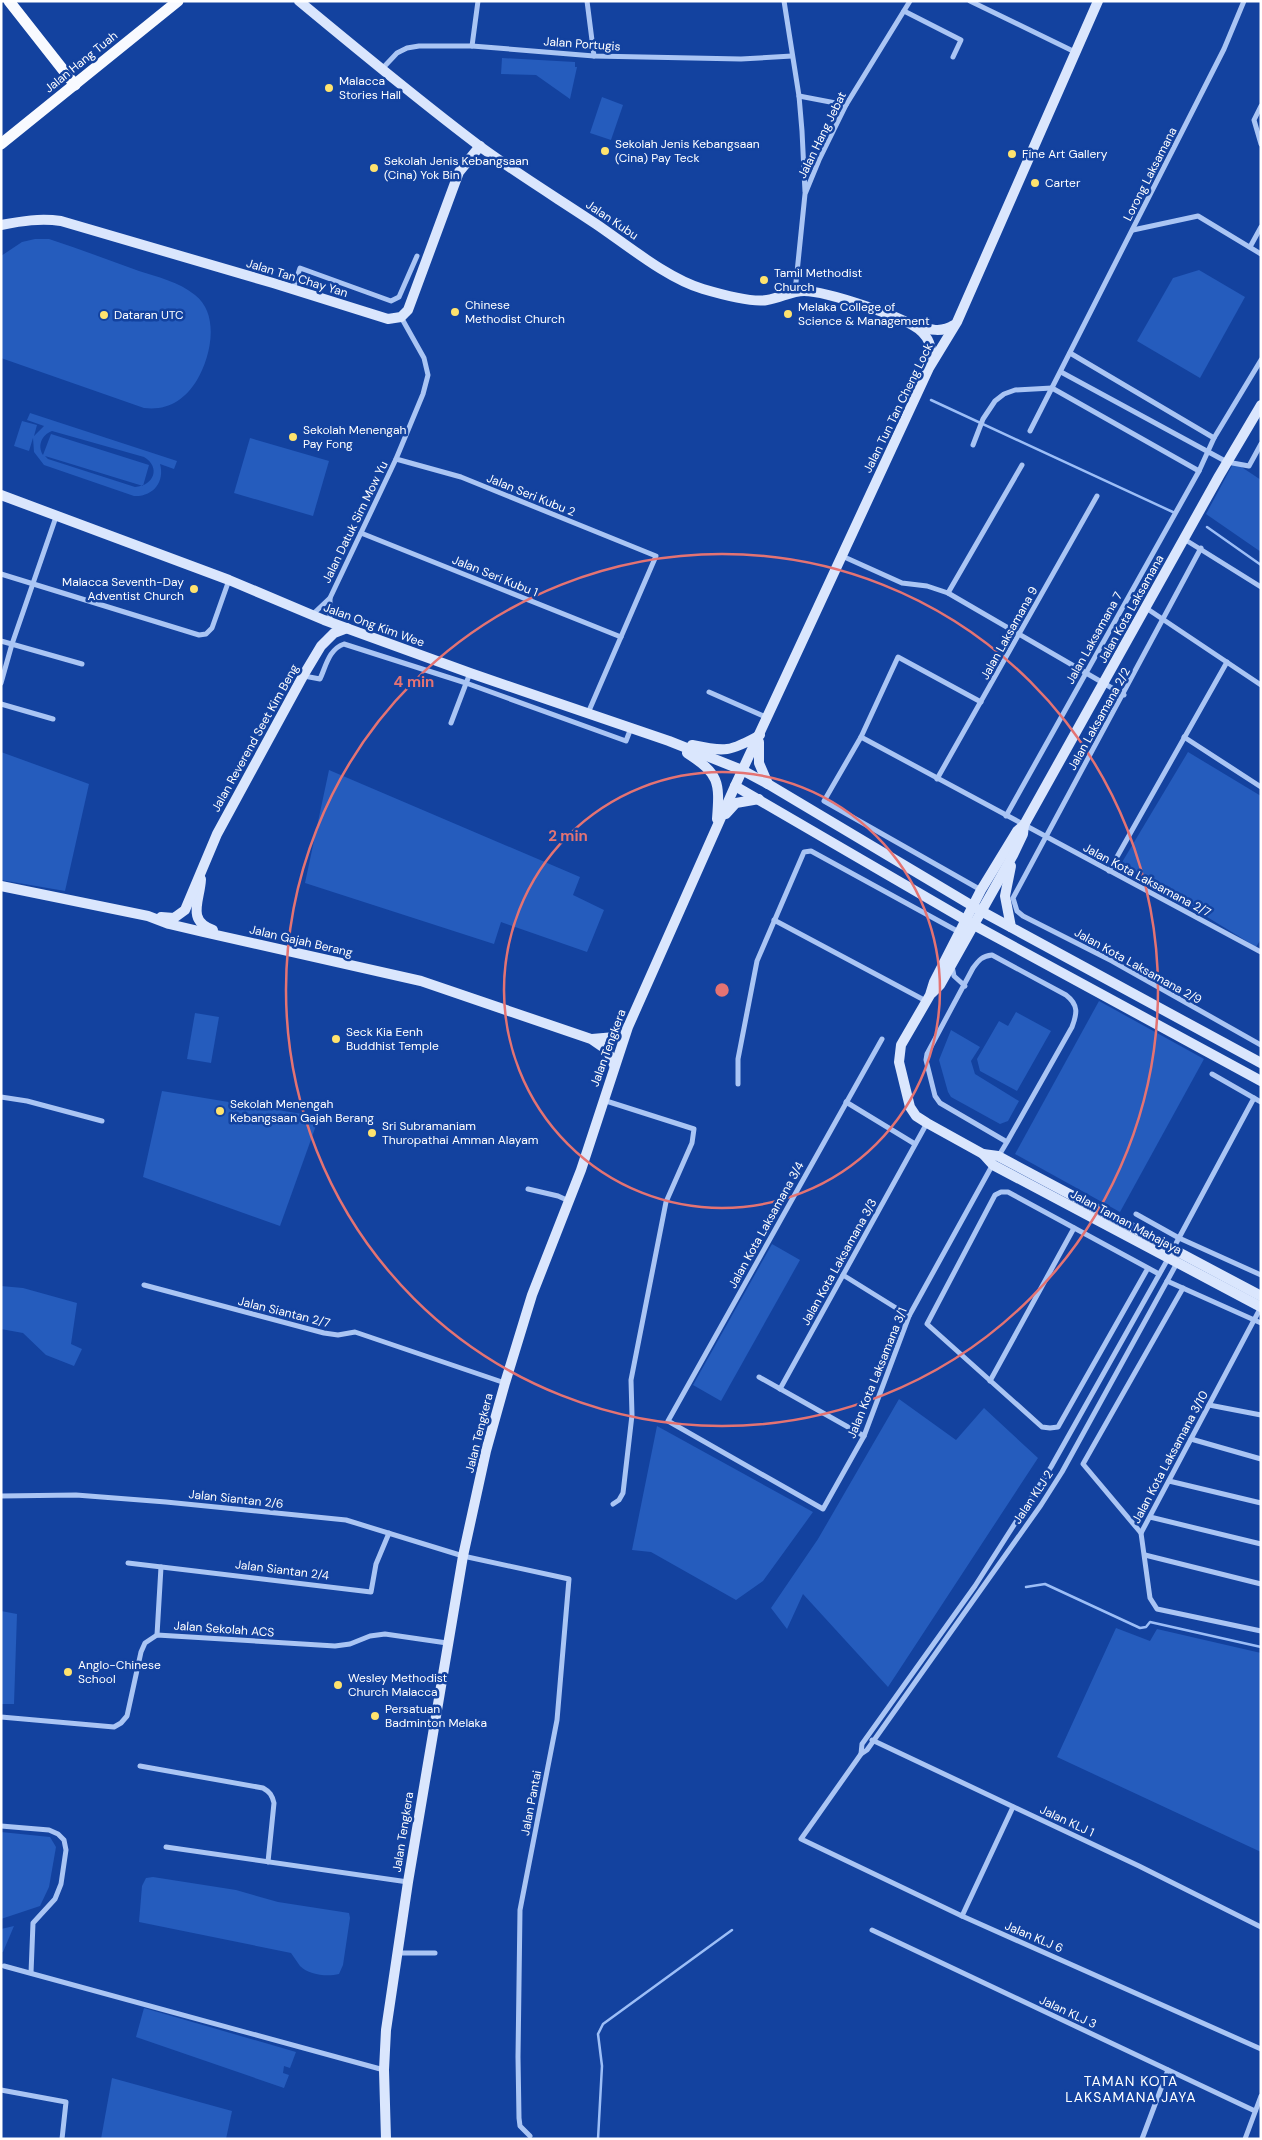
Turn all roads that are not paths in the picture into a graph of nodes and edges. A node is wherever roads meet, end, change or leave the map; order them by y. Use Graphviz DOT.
graph roads {
  1 [pos="10,1"];
  2 [pos="178,1"];
  3 [pos="299,1"];
  4 [pos="478,1"];
  5 [pos="587,1"];
  6 [pos="784,1"];
  7 [pos="910,1"];
  8 [pos="970,1"];
  9 [pos="1098,1"];
  10 [pos="1244,1"];
  11 [pos="904,11"];
  12 [pos="472,46"];
  13 [pos="1076,52"];
  14 [pos="594,56"];
  15 [pos="792,56"];
  16 [pos="953,57"];
  17 [pos="380,70"];
  18 [pos="75,84"];
  19 [pos="799,96"];
  20 [pos="846,105"];
  21 [pos="1261,106"];
  22 [pos="1,144"];
  23 [pos="1261,144"];
  24 [pos="480,146"];
  25 [pos="805,194"];
  26 [pos="1,225"];
  27 [pos="1261,227"];
  28 [pos="1133,230"];
  29 [pos="1250,247"];
  30 [pos="1261,254"];
  31 [pos="417,256"];
  32 [pos="293,289"];
  33 [pos="795,293"];
  34 [pos="401,317"];
  35 [pos="910,323"];
  36 [pos="955,325"];
  37 [pos="1070,353"];
  38 [pos="1261,360"];
  39 [pos="929,368"];
  40 [pos="1061,372"];
  41 [pos="1052,388"];
  42 [pos="1261,405"];
  43 [pos="1030,431"];
  44 [pos="1214,438"];
  45 [pos="1261,444"];
  46 [pos="973,445"];
  47 [pos="1208,453"];
  48 [pos="396,459"];
  49 [pos="1226,462"];
  50 [pos="1022,464"];
  51 [pos="1199,470"];
  52 [pos="1,495"];
  53 [pos="1097,496"];
  54 [pos="57,514"];
  55 [pos="361,533"];
  56 [pos="1184,539"];
  57 [pos="1201,548"];
  58 [pos="842,556"];
  59 [pos="1,574"];
  60 [pos="229,580"];
  61 [pos="33,583"];
  62 [pos="1261,587"];
  63 [pos="948,593"];
  64 [pos="330,598"];
  65 [pos="1146,608"];
  66 [pos="312,615"];
  67 [pos="1163,619"];
  68 [pos="330,622"];
  69 [pos="347,628"];
  70 [pos="1019,635"];
  71 [pos="621,637"];
  72 [pos="1,642"];
  73 [pos="12,644"];
  74 [pos="1227,662"];
  75 [pos="82,664"];
  76 [pos="1086,673"];
  77 [pos="303,676"];
  78 [pos="468,678"];
  79 [pos="1,682"];
  80 [pos="1104,684"];
  81 [pos="1261,684"];
  82 [pos="709,692"];
  83 [pos="1124,695"];
  84 [pos="981,702"];
  85 [pos="1,704"];
  86 [pos="588,714"];
  87 [pos="768,718"];
  88 [pos="53,719"];
  89 [pos="451,723"];
  90 [pos="631,728"];
  91 [pos="760,735"];
  92 [pos="861,737"];
  93 [pos="1184,737"];
  94 [pos="669,741"];
  95 [pos="742,770"];
  96 [pos="937,779"];
  97 [pos="768,784"];
  98 [pos="735,786"];
  99 [pos="1261,786"];
  100 [pos="760,799"];
  101 [pos="1006,816"];
  102 [pos="1024,825"];
  103 [pos="717,826"];
  104 [pos="1046,837"];
  105 [pos="1013,855"];
  106 [pos="1109,871"];
  107 [pos="201,872"];
  108 [pos="1,886"];
  109 [pos="980,890"];
  110 [pos="1013,898"];
  111 [pos="977,908"];
  112 [pos="148,916"];
  113 [pos="774,920"];
  114 [pos="964,920"];
  115 [pos="974,925"];
  116 [pos="1011,926"];
  117 [pos="959,932"];
  118 [pos="235,939"];
  119 [pos="1260,951"];
  120 [pos="952,965"];
  121 [pos="965,986"];
  122 [pos="928,998"];
  123 [pos="628,1027"];
  124 [pos="591,1039"];
  125 [pos="882,1039"];
  126 [pos="1261,1045"];
  127 [pos="1261,1064"];
  128 [pos="614,1065"];
  129 [pos="1212,1074"];
  130 [pos="1261,1081"];
  131 [pos="738,1084"];
  132 [pos="1,1097"];
  133 [pos="1254,1098"];
  134 [pos="603,1100"];
  135 [pos="846,1102"];
  136 [pos="1261,1102"];
  137 [pos="102,1121"];
  138 [pos="926,1123"];
  139 [pos="1007,1142"];
  140 [pos="915,1144"];
  141 [pos="995,1161"];
  142 [pos="528,1189"];
  143 [pos="569,1202"];
  144 [pos="1136,1214"];
  145 [pos="1074,1228"];
  146 [pos="1179,1238"];
  147 [pos="1173,1256"];
  148 [pos="1148,1268"];
  149 [pos="1159,1274"];
  150 [pos="843,1275"];
  151 [pos="1261,1275"];
  152 [pos="1167,1282"];
  153 [pos="144,1285"];
  154 [pos="1183,1288"];
  155 [pos="1261,1296"];
  156 [pos="1261,1307"];
  157 [pos="909,1316"];
  158 [pos="1254,1320"];
  159 [pos="1261,1323"];
  160 [pos="759,1376"];
  161 [pos="990,1381"];
  162 [pos="505,1382"];
  163 [pos="780,1389"];
  164 [pos="1209,1405"];
  165 [pos="1261,1415"];
  166 [pos="864,1436"];
  167 [pos="1191,1439"];
  168 [pos="1261,1459"];
  169 [pos="1169,1481"];
  170 [pos="1,1496"];
  171 [pos="1261,1503"];
  172 [pos="613,1504"];
  173 [pos="823,1509"];
  174 [pos="1150,1517"];
  175 [pos="389,1532"];
  176 [pos="1141,1533"];
  177 [pos="1261,1544"];
  178 [pos="463,1556"];
  179 [pos="1144,1556"];
  180 [pos="128,1563"];
  181 [pos="161,1567"];
  182 [pos="1261,1584"];
  183 [pos="975,1586"];
  184 [pos="980,1590"];
  185 [pos="1261,1631"];
  186 [pos="157,1635"];
  187 [pos="447,1643"];
  188 [pos="1,1717"];
  189 [pos="867,1737"];
  190 [pos="873,1741"];
  191 [pos="861,1754"];
  192 [pos="140,1766"];
  193 [pos="1013,1807"];
  194 [pos="1,1826"];
  195 [pos="801,1839"];
  196 [pos="166,1847"];
  197 [pos="268,1862"];
  198 [pos="408,1882"];
  199 [pos="962,1916"];
  200 [pos="1260,1926"];
  201 [pos="872,1930"];
  202 [pos="397,1952"];
  203 [pos="435,1953"];
  204 [pos="4,1966"];
  205 [pos="31,1973"];
  206 [pos="1261,2049"];
  207 [pos="384,2070"];
  208 [pos="1168,2070"];
  209 [pos="1,2090"];
  210 [pos="1261,2096"];
  211 [pos="1255,2111"];
  212 [pos="530,2136"];
  213 [pos="62,2139"];
  214 [pos="386,2139"];
  215 [pos="1142,2139"];
  216 [pos="1245,2139"];
  1 -- 18 [label="main road"];
  2 -- 18 [label="main road, Jalan Hang Tuah"];
  3 -- 17 [label="main road, Jalan Kubu"];
  4 -- 12 [label="street"];
  5 -- 14 [label="street"];
  6 -- 15 [label="street"];
  7 -- 11 [label="street, Jalan Hang Jebat"];
  8 -- 13 [label="street"];
  9 -- 13 [label="main road, Jalan Tun Tan Cheng Lock"];
  10 -- 28 [label="street, Lorong Laksamana"];
  11 -- 16 [label="street"];
  11 -- 20 [label="street, Jalan Hang Jebat"];
  12 -- 14 [label="street, Jalan Portugis"];
  12 -- 17 [label="street, Jalan Portugis"];
  13 -- 36 [label="main road, Jalan Tun Tan Cheng Lock"];
  14 -- 15 [label="street, Jalan Portugis"];
  15 -- 19 [label="street"];
  17 -- 24 [label="main road, Jalan Kubu"];
  18 -- 22 [label="main road, Jalan Hang Tuah"];
  19 -- 20 [label="street"];
  19 -- 25 [label="street"];
  20 -- 25 [label="street, Jalan Hang Jebat"];
  21 -- 23 [label="street"];
  24 -- 33 [label="main road, Jalan Kubu"];
  24 -- 34 [label="main road"];
  25 -- 33 [label="street, Jalan Hang Jebat"];
  26 -- 32 [label="main road, Jalan Tan Chay Yan"];
  27 -- 29 [label="street"];
  28 -- 29 [label="street"];
  28 -- 37 [label="street, Lorong Laksamana"];
  29 -- 30 [label="street"];
  31 -- 32 [label="street"];
  32 -- 34 [label="main road, Jalan Tan Chay Yan"];
  33 -- 35 [label="main road, Jalan Kubu"];
  34 -- 48 [label="street, Jalan Datuk Sim Mow Yu"];
  35 -- 36 [label="main road"];
  35 -- 39 [label="main road, Jalan Kubu"];
  36 -- 39 [label="main road, Jalan Tun Tan Cheng Lock"];
  37 -- 40 [label="street, Lorong Laksamana"];
  37 -- 44 [label="street"];
  38 -- 44 [label="street, Jalan Laksamana 7"];
  39 -- 58 [label="main road, Jalan Tun Tan Cheng Lock"];
  40 -- 41 [label="street, Lorong Laksamana"];
  40 -- 47 [label="street"];
  41 -- 43 [label="street, Lorong Laksamana"];
  41 -- 46 [label="street"];
  41 -- 51 [label="street"];
  42 -- 49 [label="main road, Jalan Kota Laksamana"];
  44 -- 47 [label="street, Jalan Laksamana 7"];
  45 -- 49 [label="street"];
  47 -- 49 [label="street"];
  47 -- 51 [label="street, Jalan Laksamana 7"];
  48 -- 55 [label="street, Jalan Datuk Sim Mow Yu"];
  48 -- 71 [label="street, Jalan Seri Kubu 2"];
  49 -- 56 [label="main road, Jalan Kota Laksamana"];
  50 -- 63 [label="street"];
  51 -- 76 [label="street, Jalan Laksamana 7"];
  52 -- 54 [label="main road, Jalan Ong Kim Wee"];
  53 -- 70 [label="street, Jalan Laksamana 9"];
  54 -- 60 [label="main road, Jalan Ong Kim Wee"];
  54 -- 61 [label="street"];
  55 -- 64 [label="street, Jalan Datuk Sim Mow Yu"];
  55 -- 71 [label="street, Jalan Seri Kubu 1"];
  56 -- 57 [label="street"];
  56 -- 65 [label="main road, Jalan Kota Laksamana"];
  57 -- 62 [label="street"];
  57 -- 67 [label="street, Jalan Laksamana 2/2"];
  58 -- 63 [label="street"];
  58 -- 87 [label="main road, Jalan Tun Tan Cheng Lock"];
  59 -- 61 [label="street"];
  60 -- 61 [label="street"];
  60 -- 66 [label="main road, Jalan Ong Kim Wee"];
  61 -- 73 [label="street"];
  63 -- 70 [label="street"];
  64 -- 66 [label="street, Jalan Datuk Sim Mow Yu"];
  64 -- 68 [label="street, Jalan Datuk Sim Mow Yu"];
  65 -- 67 [label="street"];
  65 -- 80 [label="main road, Jalan Kota Laksamana"];
  66 -- 68 [label="main road, Jalan Ong Kim Wee"];
  67 -- 74 [label="street"];
  67 -- 83 [label="street, Jalan Laksamana 2/2"];
  68 -- 69 [label="main road, Jalan Ong Kim Wee"];
  69 -- 77 [label="main road, Jalan Reverend Seet Kim Beng"];
  69 -- 78 [label="main road, Jalan Ong Kim Wee"];
  70 -- 76 [label="street"];
  70 -- 84 [label="street, Jalan Laksamana 9"];
  71 -- 86 [label="street"];
  72 -- 73 [label="street"];
  73 -- 75 [label="street"];
  73 -- 79 [label="street"];
  74 -- 81 [label="street"];
  74 -- 93 [label="street"];
  76 -- 80 [label="street"];
  76 -- 101 [label="street, Jalan Laksamana 7"];
  77 -- 78 [label="street"];
  77 -- 107 [label="main road, Jalan Reverend Seet Kim Beng"];
  78 -- 86 [label="main road, Jalan Ong Kim Wee"];
  78 -- 89 [label="street"];
  78 -- 90 [label="street"];
  80 -- 83 [label="street"];
  80 -- 102 [label="main road, Jalan Kota Laksamana"];
  82 -- 87 [label="street"];
  83 -- 104 [label="street, Jalan Laksamana 2/2"];
  84 -- 92 [label="street"];
  84 -- 96 [label="street, Jalan Laksamana 9"];
  85 -- 88 [label="street"];
  86 -- 90 [label="main road, Jalan Ong Kim Wee"];
  87 -- 91 [label="main road, Jalan Tun Tan Cheng Lock"];
  90 -- 94 [label="main road, Jalan Ong Kim Wee"];
  91 -- 94 [label="main road"];
  91 -- 95 [label="main road, Jalan Tun Tan Cheng Lock"];
  91 -- 97 [label="main road"];
  92 -- 96 [label="street, Jalan Kota Laksamana 2/7"];
  92 -- 109 [label="street"];
  93 -- 99 [label="street"];
  93 -- 106 [label="street"];
  94 -- 95 [label="main road, Jalan Ong Kim Wee"];
  94 -- 103 [label="main road"];
  95 -- 97 [label="main road, Jalan Ong Kim Wee"];
  95 -- 98 [label="main road, Jalan Tengkera"];
  96 -- 101 [label="street, Jalan Kota Laksamana 2/7"];
  97 -- 111 [label="main road, Jalan Ong Kim Wee"];
  98 -- 100 [label="main road"];
  98 -- 103 [label="main road, Jalan Tengkera"];
  100 -- 103 [label="main road"];
  100 -- 114 [label="main road"];
  101 -- 102 [label="street, Jalan Kota Laksamana 2/7"];
  102 -- 104 [label="street, Jalan Kota Laksamana 2/7"];
  102 -- 105 [label="main road, Jalan Kota Laksamana"];
  102 -- 109 [label="main road, Jalan Kota Laksamana"];
  103 -- 123 [label="main road, Jalan Tengkera"];
  104 -- 106 [label="street, Jalan Kota Laksamana 2/7"];
  104 -- 110 [label="street, Jalan Laksamana 2/2"];
  105 -- 111 [label="main road, Jalan Kota Laksamana"];
  105 -- 116 [label="main road"];
  106 -- 119 [label="street, Jalan Kota Laksamana 2/7"];
  107 -- 112 [label="main road, Jalan Reverend Seet Kim Beng"];
  107 -- 118 [label="main road, Jalan Reverend Seet Kim Beng"];
  108 -- 112 [label="main road, Jalan Gajah Berang"];
  109 -- 111 [label="main road, Jalan Kota Laksamana"];
  110 -- 126 [label="street, Jalan Kota Laksamana 2/9"];
  111 -- 114 [label="main road, Jalan Kota Laksamana"];
  111 -- 115 [label="main road, Jalan Kota Laksamana"];
  111 -- 116 [label="main road, Jalan Ong Kim Wee"];
  112 -- 118 [label="main road, Jalan Gajah Berang"];
  113 -- 117 [label="street"];
  113 -- 122 [label="street"];
  113 -- 131 [label="street"];
  114 -- 115 [label="main road"];
  114 -- 117 [label="main road, Jalan Taman Mahajaya"];
  115 -- 120 [label="main road, Jalan Taman Mahajaya"];
  115 -- 130 [label="main road"];
  116 -- 127 [label="main road, Jalan Ong Kim Wee"];
  117 -- 122 [label="main road, Jalan Taman Mahajaya"];
  118 -- 124 [label="main road, Jalan Gajah Berang"];
  120 -- 121 [label="street"];
  120 -- 122 [label="main road, Jalan Taman Mahajaya"];
  121 -- 139 [label="street"];
  121 -- 139 [label="street, Jalan Kota Laksamana 3/1"];
  122 -- 138 [label="main road, Jalan Taman Mahajaya"];
  123 -- 124 [label="main road, Jalan Gajah Berang"];
  123 -- 128 [label="main road, Jalan Tengkera"];
  124 -- 128 [label="main road, Jalan Gajah Berang"];
  125 -- 135 [label="street, Jalan Kota Laksamana 3/4"];
  128 -- 134 [label="main road, Jalan Tengkera"];
  129 -- 133 [label="street"];
  132 -- 137 [label="street"];
  133 -- 136 [label="street"];
  133 -- 146 [label="street"];
  134 -- 143 [label="main road, Jalan Tengkera"];
  134 -- 172 [label="street"];
  135 -- 140 [label="street"];
  135 -- 173 [label="street, Jalan Kota Laksamana 3/4"];
  138 -- 140 [label="street, Jalan Kota Laksamana 3/3"];
  138 -- 141 [label="main road, Jalan Taman Mahajaya"];
  139 -- 141 [label="street, Jalan Kota Laksamana 3/1"];
  140 -- 150 [label="street, Jalan Kota Laksamana 3/3"];
  141 -- 147 [label="main road, Jalan Taman Mahajaya"];
  141 -- 147 [label="main road, Jalan Taman Mahajaya"];
  141 -- 157 [label="street, Jalan Kota Laksamana 3/1"];
  142 -- 143 [label="street"];
  143 -- 162 [label="main road, Jalan Tengkera"];
  144 -- 146 [label="street"];
  145 -- 148 [label="street"];
  145 -- 161 [label="street"];
  145 -- 161 [label="street"];
  146 -- 147 [label="street"];
  146 -- 151 [label="street"];
  147 -- 149 [label="street, Jalan KLJ 2"];
  147 -- 152 [label="street, Jalan KLJ 2"];
  147 -- 155 [label="main road, Jalan Taman Mahajaya"];
  147 -- 156 [label="main road, Jalan Taman Mahajaya"];
  148 -- 149 [label="street"];
  148 -- 161 [label="street"];
  149 -- 183 [label="street, Jalan KLJ 2"];
  150 -- 157 [label="street"];
  150 -- 163 [label="street, Jalan Kota Laksamana 3/3"];
  152 -- 154 [label="street"];
  152 -- 184 [label="street, Jalan KLJ 2"];
  153 -- 162 [label="street, Jalan Siantan 2/7"];
  154 -- 158 [label="street"];
  154 -- 176 [label="street"];
  156 -- 158 [label="street, Jalan Kota Laksamana 3/10"];
  157 -- 166 [label="street, Jalan Kota Laksamana 3/1"];
  158 -- 159 [label="street"];
  158 -- 164 [label="street, Jalan Kota Laksamana 3/10"];
  160 -- 163 [label="street"];
  162 -- 178 [label="main road, Jalan Tengkera"];
  163 -- 166 [label="street"];
  164 -- 165 [label="street"];
  164 -- 167 [label="street, Jalan Kota Laksamana 3/10"];
  166 -- 173 [label="street, Jalan Kota Laksamana 3/1"];
  167 -- 168 [label="street"];
  167 -- 169 [label="street, Jalan Kota Laksamana 3/10"];
  169 -- 171 [label="street"];
  169 -- 174 [label="street, Jalan Kota Laksamana 3/10"];
  170 -- 175 [label="street, Jalan Siantan 2/6"];
  174 -- 176 [label="street, Jalan Kota Laksamana 3/10"];
  174 -- 177 [label="street"];
  175 -- 178 [label="street, Jalan Siantan 2/6"];
  175 -- 181 [label="street, Jalan Siantan 2/4"];
  176 -- 179 [label="street, Jalan Kota Laksamana 3/10"];
  178 -- 187 [label="main road, Jalan Tengkera"];
  178 -- 212 [label="street, Jalan Pantai"];
  179 -- 182 [label="street"];
  179 -- 185 [label="street, Jalan Kota Laksamana 3/10"];
  180 -- 181 [label="street, Jalan Siantan 2/4"];
  181 -- 186 [label="street"];
  183 -- 184 [label="street"];
  183 -- 189 [label="street, Jalan KLJ 2"];
  184 -- 190 [label="street, Jalan KLJ 2"];
  186 -- 187 [label="street, Jalan Sekolah ACS"];
  186 -- 188 [label="street, Jalan Sekolah ACS"];
  187 -- 198 [label="main road, Jalan Tengkera"];
  189 -- 190 [label="street, Jalan KLJ 1"];
  189 -- 191 [label="street, Jalan KLJ 2"];
  190 -- 191 [label="street, Jalan KLJ 2"];
  190 -- 193 [label="street, Jalan KLJ 1"];
  191 -- 195 [label="street, Jalan KLJ 2"];
  192 -- 197 [label="street"];
  193 -- 199 [label="street"];
  193 -- 200 [label="street, Jalan KLJ 1"];
  194 -- 205 [label="street"];
  195 -- 199 [label="street, Jalan KLJ 6"];
  196 -- 197 [label="street"];
  197 -- 198 [label="street"];
  198 -- 202 [label="main road, Jalan Tengkera"];
  199 -- 206 [label="street, Jalan KLJ 6"];
  201 -- 208 [label="street, Jalan KLJ 3"];
  202 -- 203 [label="street"];
  202 -- 207 [label="main road, Jalan Tengkera"];
  204 -- 205 [label="street"];
  205 -- 207 [label="street"];
  207 -- 214 [label="main road, Jalan Tengkera"];
  208 -- 211 [label="street, Jalan KLJ 3"];
  208 -- 215 [label="street"];
  209 -- 213 [label="street"];
  210 -- 211 [label="street"];
  211 -- 216 [label="street"];
}
